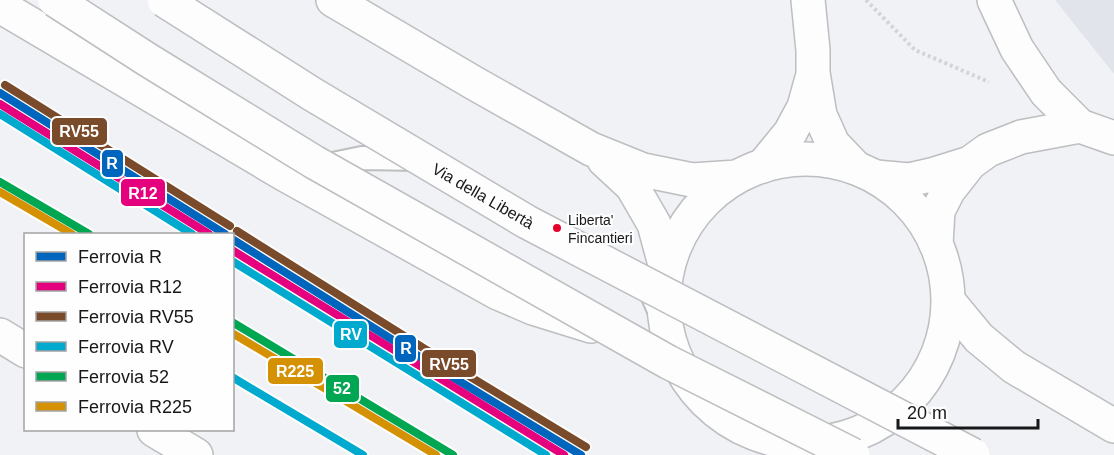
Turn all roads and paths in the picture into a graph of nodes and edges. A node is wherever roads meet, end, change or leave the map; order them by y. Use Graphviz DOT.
graph roads {
  1 [pos="55,0"];
  2 [pos="164,0"];
  3 [pos="333,0"];
  4 [pos="808,0"];
  5 [pos="866,0"];
  6 [pos="994,0"];
  7 [pos="0,6"];
  8 [pos="813,73"];
  9 [pos="993,84"];
  10 [pos="1080,126"];
  11 [pos="1114,138"];
  12 [pos="591,149"];
  13 [pos="970,163"];
  14 [pos="750,172"];
  15 [pos="865,172"];
  16 [pos="284,174"];
  17 [pos="936,244"];
  18 [pos="668,272"];
  19 [pos="950,303"];
  20 [pos="665,324"];
  21 [pos="0,336"];
  22 [pos="24,350"];
  23 [pos="677,362"];
  24 [pos="1114,426"];
  25 [pos="157,431"];
  26 [pos="807,444"];
  27 [pos="196,455"];
  28 [pos="840,455"];
  29 [pos="853,455"];
  30 [pos="973,455"];
  1 -- 29 [label="main road, bridge"];
  2 -- 30 [label="main road, Via della Libertà, bridge"];
  3 -- 12 [label="main road"];
  4 -- 8 [label="main road"];
  5 -- 9 [label="path"];
  6 -- 10 [label="main road"];
  7 -- 16 [label="main road"];
  8 -- 14 [label="main road"];
  8 -- 15 [label="main road"];
  10 -- 11 [label="main road"];
  10 -- 13 [label="main road"];
  12 -- 14 [label="main road"];
  12 -- 18 [label="main road"];
  13 -- 15 [label="main road"];
  13 -- 17 [label="main road"];
  14 -- 15 [label="main road"];
  14 -- 18 [label="main road"];
  15 -- 17 [label="main road"];
  16 -- 20 [label="lane"];
  16 -- 23 [label="main road"];
  17 -- 19 [label="main road"];
  18 -- 20 [label="main road"];
  19 -- 24 [label="main road"];
  19 -- 26 [label="main road"];
  20 -- 23 [label="main road"];
  21 -- 22 [label="main road"];
  23 -- 26 [label="main road"];
  25 -- 27 [label="main road"];
  26 -- 28 [label="main road"];
}
